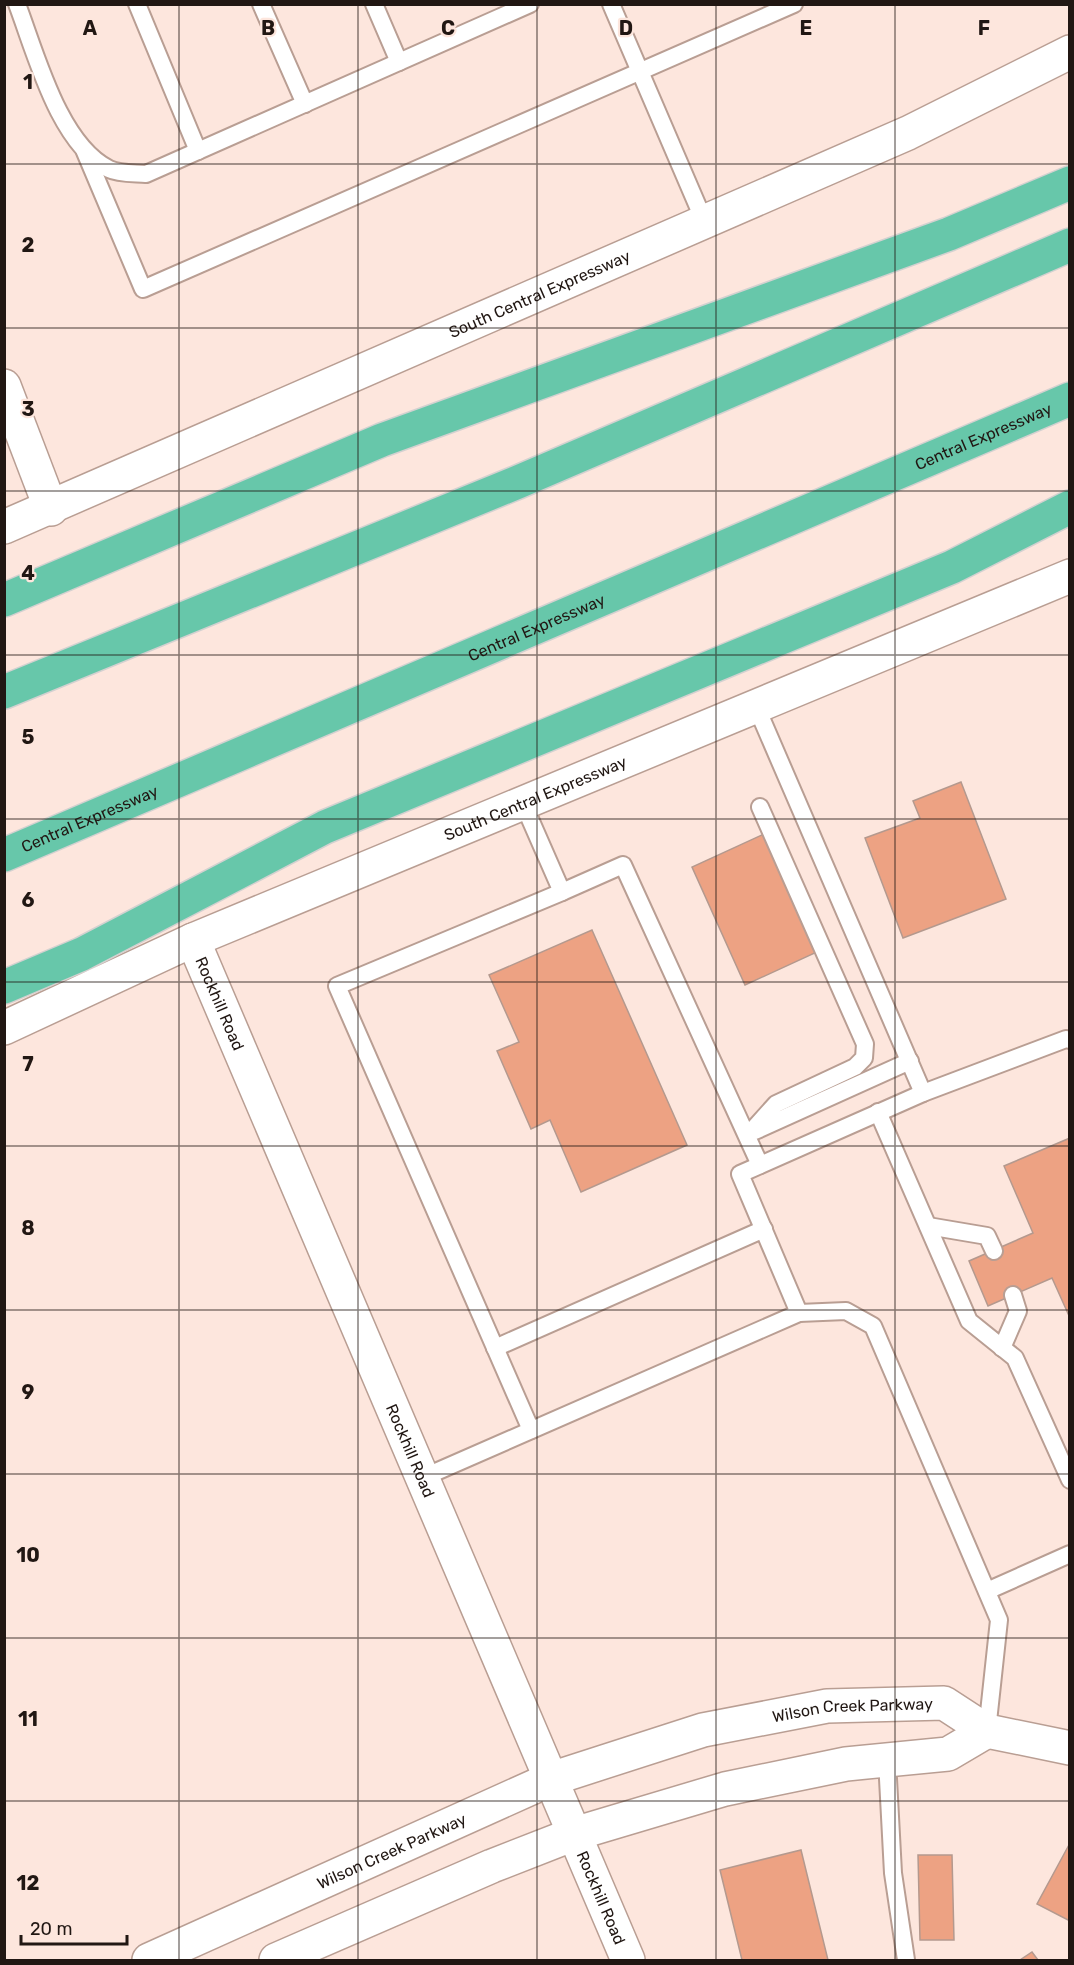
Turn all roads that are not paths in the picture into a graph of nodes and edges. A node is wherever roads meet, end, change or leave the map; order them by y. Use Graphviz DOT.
graph roads {
  1 [pos="16,4"];
  2 [pos="136,4"];
  3 [pos="261,4"];
  4 [pos="374,4"];
  5 [pos="530,4"];
  6 [pos="611,4"];
  7 [pos="794,4"];
  8 [pos="1070,51"];
  9 [pos="399,62"];
  10 [pos="641,72"];
  11 [pos="305,104"];
  12 [pos="198,151"];
  13 [pos="85,152"];
  14 [pos="1070,183"];
  15 [pos="705,223"];
  16 [pos="1070,245"];
  17 [pos="4,386"];
  18 [pos="1070,399"];
  19 [pos="1070,507"];
  20 [pos="51,508"];
  21 [pos="4,528"];
  22 [pos="1070,576"];
  23 [pos="4,600"];
  24 [pos="4,692"];
  25 [pos="756,706"];
  26 [pos="524,803"];
  27 [pos="760,807"];
  28 [pos="4,855"];
  29 [pos="562,892"];
  30 [pos="193,940"];
  31 [pos="4,987"];
  32 [pos="4,1028"];
  33 [pos="1070,1040"];
  34 [pos="910,1061"];
  35 [pos="923,1093"];
  36 [pos="878,1112"];
  37 [pos="748,1134"];
  38 [pos="760,1165"];
  39 [pos="928,1226"];
  40 [pos="764,1229"];
  41 [pos="994,1251"];
  42 [pos="1013,1295"];
  43 [pos="799,1313"];
  44 [pos="495,1348"];
  45 [pos="1002,1348"];
  46 [pos="531,1430"];
  47 [pos="422,1478"];
  48 [pos="1070,1480"];
  49 [pos="1070,1554"];
  50 [pos="987,1591"];
  51 [pos="987,1731"];
  52 [pos="1070,1748"];
  53 [pos="887,1760"];
  54 [pos="551,1779"];
  55 [pos="574,1834"];
  56 [pos="149,1960"];
  57 [pos="276,1960"];
  58 [pos="628,1960"];
  59 [pos="906,1960"];
  1 -- 13 [label="lane"];
  2 -- 12 [label="lane"];
  3 -- 11 [label="lane"];
  4 -- 9 [label="lane"];
  5 -- 9 [label="lane"];
  6 -- 10 [label="lane"];
  7 -- 10 [label="lane"];
  8 -- 15 [label="main road, South Central Expressway"];
  9 -- 11 [label="lane"];
  10 -- 13 [label="lane"];
  10 -- 15 [label="lane"];
  11 -- 12 [label="lane"];
  12 -- 13 [label="lane"];
  14 -- 23 [label="highway"];
  15 -- 20 [label="main road, South Central Expressway"];
  16 -- 24 [label="highway"];
  17 -- 20 [label="main road"];
  18 -- 28 [label="highway, Central Expressway"];
  19 -- 31 [label="highway"];
  20 -- 21 [label="main road, South Central Expressway"];
  22 -- 25 [label="main road, South Central Expressway"];
  25 -- 26 [label="main road, South Central Expressway"];
  25 -- 34 [label="lane"];
  26 -- 29 [label="lane"];
  26 -- 30 [label="main road, South Central Expressway"];
  27 -- 37 [label="lane"];
  29 -- 37 [label="lane"];
  29 -- 44 [label="lane"];
  30 -- 32 [label="main road, South Central Expressway"];
  30 -- 47 [label="main road, Rockhill Road"];
  33 -- 35 [label="lane"];
  34 -- 35 [label="lane"];
  34 -- 37 [label="lane"];
  35 -- 36 [label="lane"];
  36 -- 38 [label="lane"];
  36 -- 39 [label="lane"];
  37 -- 38 [label="lane"];
  38 -- 40 [label="lane"];
  39 -- 41 [label="lane"];
  39 -- 45 [label="lane"];
  40 -- 43 [label="lane"];
  40 -- 44 [label="lane"];
  42 -- 45 [label="lane"];
  43 -- 46 [label="lane"];
  43 -- 50 [label="lane"];
  44 -- 46 [label="lane"];
  45 -- 48 [label="lane"];
  46 -- 47 [label="lane"];
  47 -- 54 [label="main road, Rockhill Road"];
  49 -- 50 [label="lane"];
  50 -- 51 [label="lane"];
  51 -- 52 [label="main road"];
  51 -- 53 [label="main road"];
  51 -- 54 [label="main road, Wilson Creek Parkway"];
  53 -- 55 [label="main road"];
  53 -- 59 [label="lane"];
  54 -- 55 [label="main road, Rockhill Road"];
  54 -- 56 [label="main road, Wilson Creek Parkway"];
  55 -- 57 [label="main road"];
  55 -- 58 [label="main road, Rockhill Road"];
}
